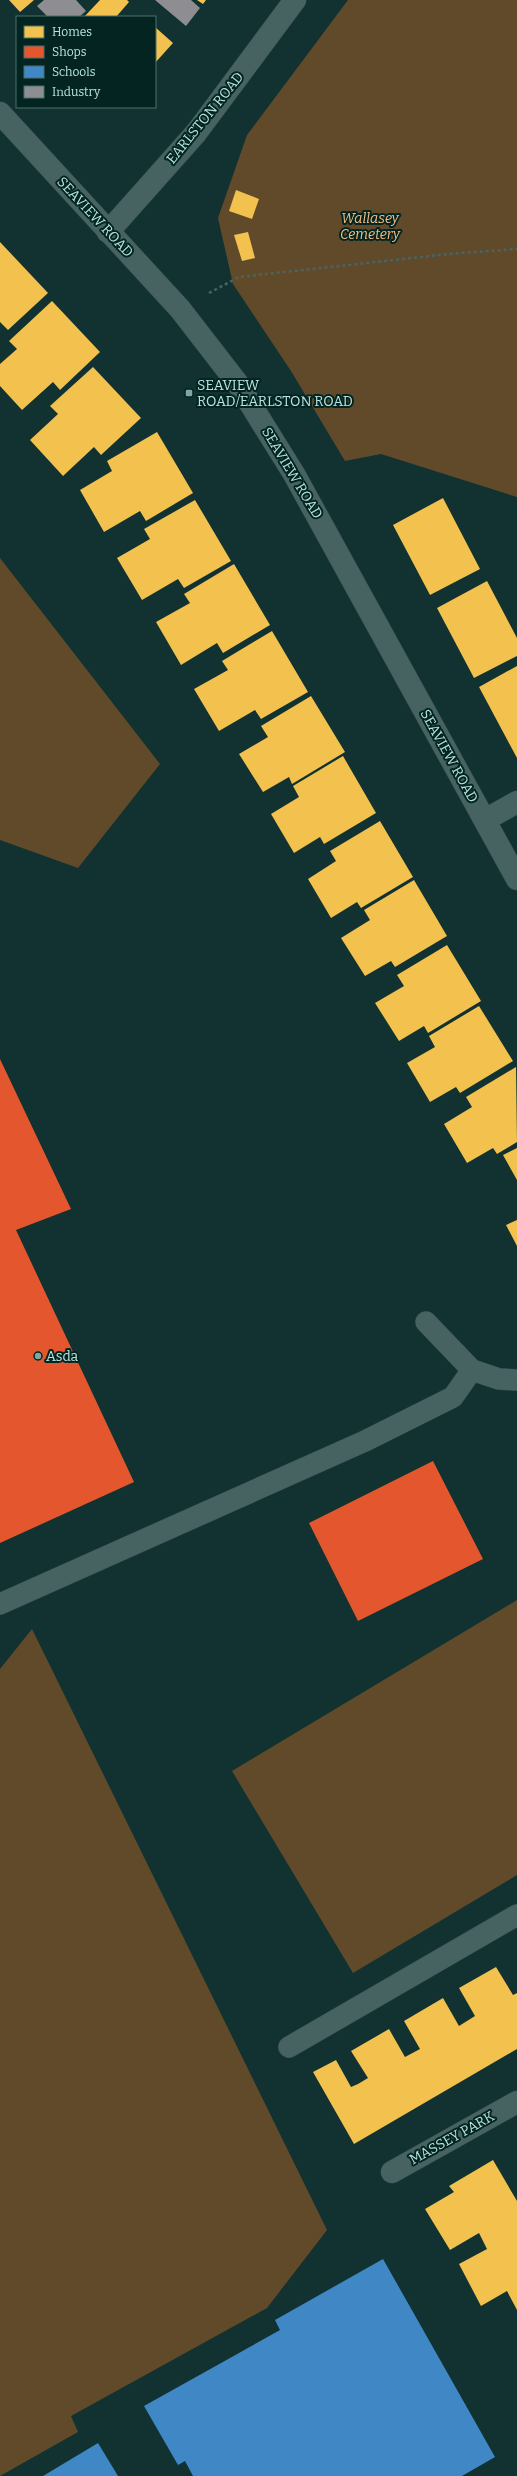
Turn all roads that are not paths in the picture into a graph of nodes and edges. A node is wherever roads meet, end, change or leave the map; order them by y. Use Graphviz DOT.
graph roads {
  1 [pos="295,0"];
  2 [pos="0,113"];
  3 [pos="108,232"];
  4 [pos="517,802"];
  5 [pos="484,820"];
  6 [pos="517,879"];
  7 [pos="426,1322"];
  8 [pos="472,1370"];
  9 [pos="517,1380"];
  10 [pos="0,1604"];
  11 [pos="517,1915"];
  12 [pos="290,2046"];
  13 [pos="516,2106"];
  14 [pos="392,2172"];
  1 -- 3 [label="street, EARLSTON ROAD"];
  2 -- 3 [label="street, SEAVIEW ROAD"];
  3 -- 5 [label="street, SEAVIEW ROAD"];
  4 -- 5 [label="street"];
  5 -- 6 [label="street, SEAVIEW ROAD"];
  7 -- 8 [label="lane"];
  8 -- 9 [label="lane"];
  8 -- 10 [label="lane"];
  11 -- 12 [label="lane"];
  13 -- 14 [label="street, MASSEY PARK"];
}
